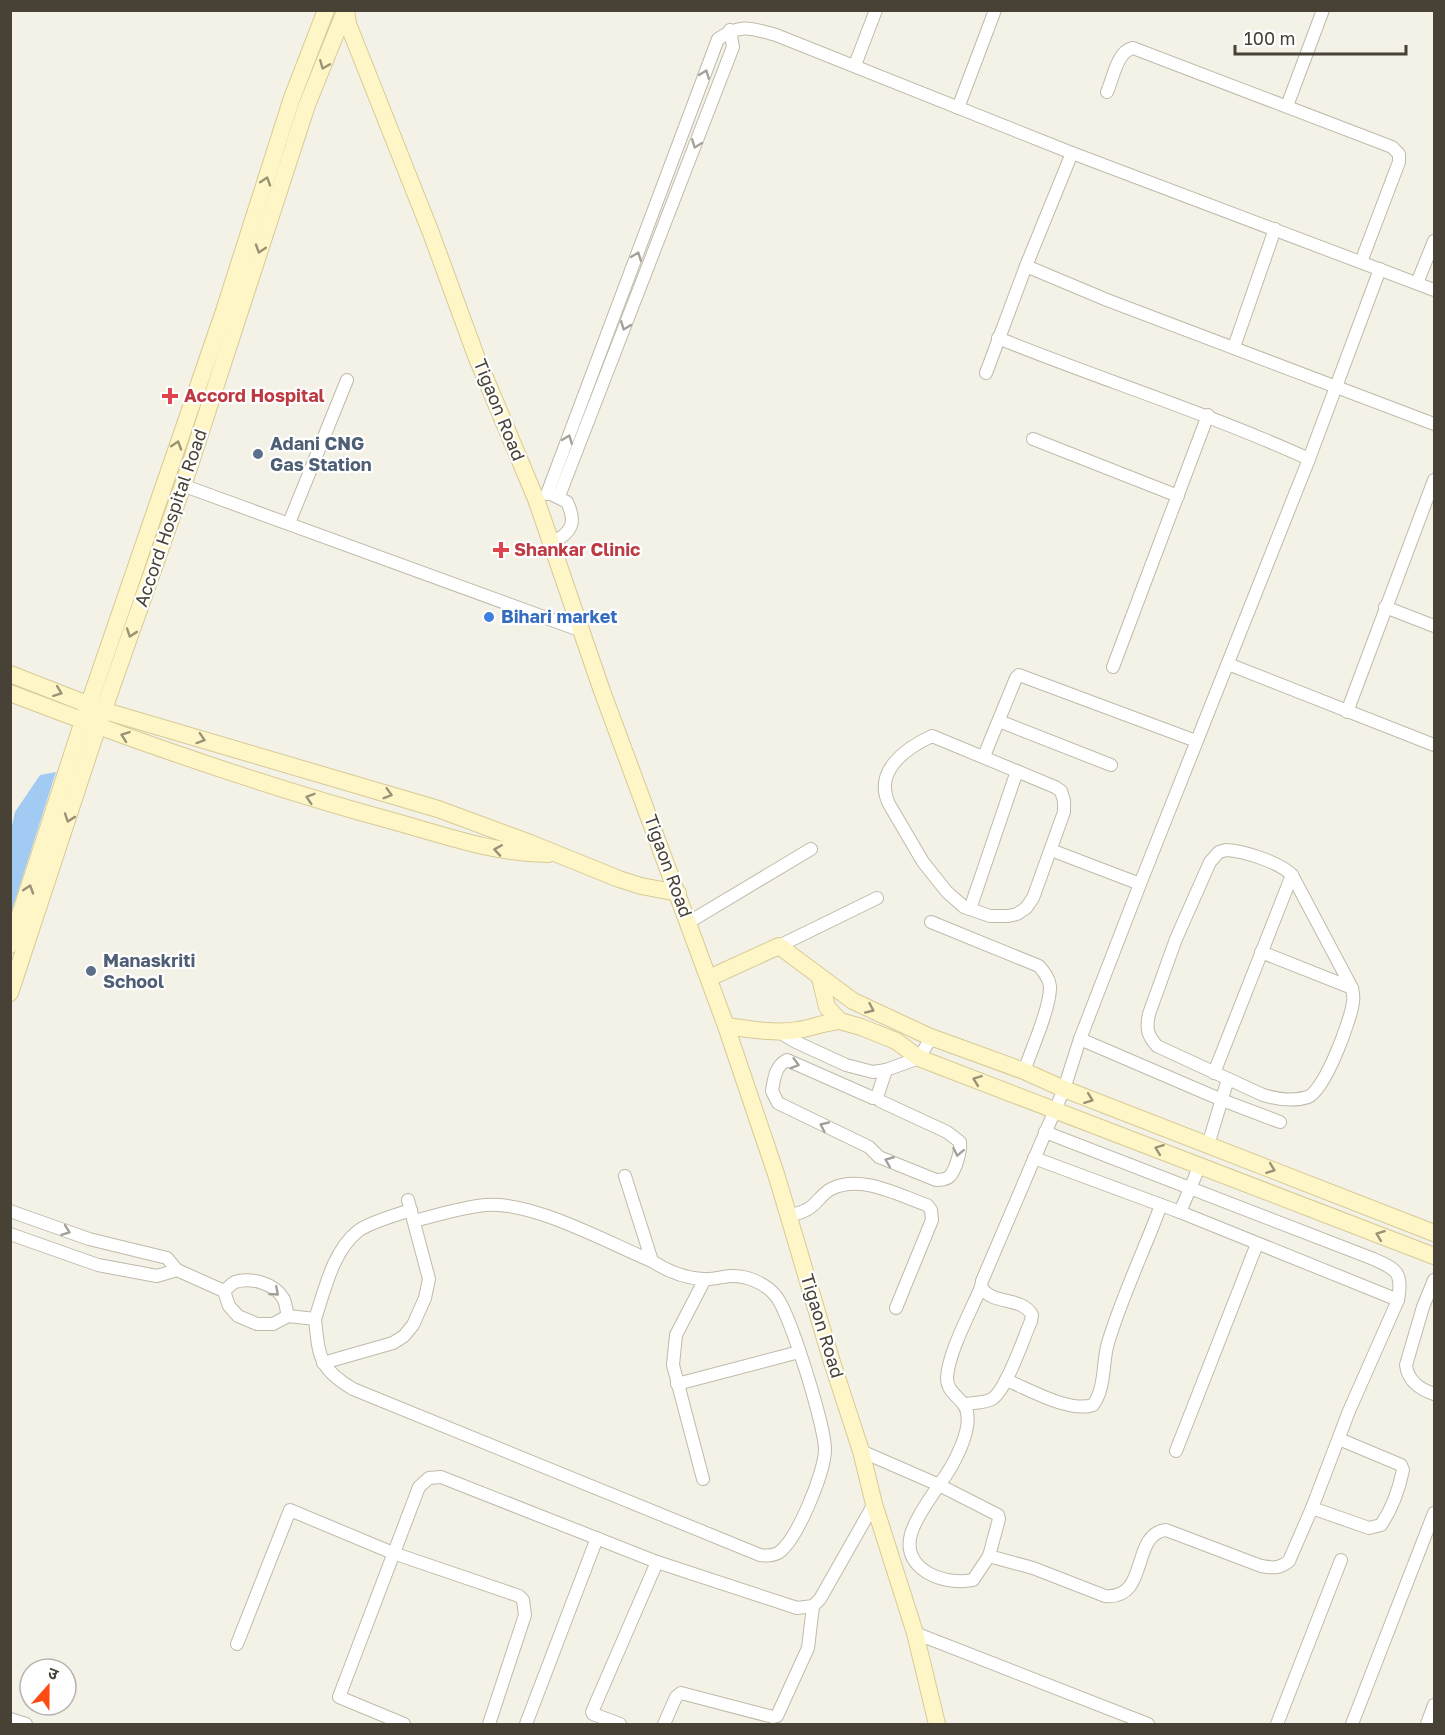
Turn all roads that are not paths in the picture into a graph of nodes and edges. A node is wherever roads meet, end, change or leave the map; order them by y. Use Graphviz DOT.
graph roads {
  1 [pos="326,10"];
  2 [pos="876,10"];
  3 [pos="995,10"];
  4 [pos="1323,10"];
  5 [pos="344,15"];
  6 [pos="855,65"];
  7 [pos="1107,92"];
  8 [pos="1287,106"];
  9 [pos="958,108"];
  10 [pos="1072,153"];
  11 [pos="1275,229"];
  12 [pos="1434,241"];
  13 [pos="1361,262"];
  14 [pos="1026,266"];
  15 [pos="1380,269"];
  16 [pos="1418,283"];
  17 [pos="1434,290"];
  18 [pos="998,338"];
  19 [pos="1234,347"];
  20 [pos="986,373"];
  21 [pos="347,380"];
  22 [pos="1336,387"];
  23 [pos="1208,415"];
  24 [pos="1434,424"];
  25 [pos="1033,440"];
  26 [pos="1309,459"];
  27 [pos="1434,480"];
  28 [pos="182,485"];
  29 [pos="547,496"];
  30 [pos="1178,496"];
  31 [pos="290,523"];
  32 [pos="552,543"];
  33 [pos="1385,607"];
  34 [pos="1434,626"];
  35 [pos="582,631"];
  36 [pos="1228,664"];
  37 [pos="1113,667"];
  38 [pos="10,674"];
  39 [pos="10,693"];
  40 [pos="98,708"];
  41 [pos="1347,712"];
  42 [pos="999,721"];
  43 [pos="91,723"];
  44 [pos="1196,741"];
  45 [pos="1434,745"];
  46 [pos="984,756"];
  47 [pos="1111,765"];
  48 [pos="1017,771"];
  49 [pos="811,849"];
  50 [pos="1051,850"];
  51 [pos="556,854"];
  52 [pos="1292,875"];
  53 [pos="1140,884"];
  54 [pos="678,893"];
  55 [pos="877,898"];
  56 [pos="970,909"];
  57 [pos="688,922"];
  58 [pos="931,922"];
  59 [pos="10,945"];
  60 [pos="779,946"];
  61 [pos="1262,952"];
  62 [pos="708,978"];
  63 [pos="820,978"];
  64 [pos="1352,988"];
  65 [pos="10,993"];
  66 [pos="840,1021"];
  67 [pos="726,1026"];
  68 [pos="776,1030"];
  69 [pos="932,1038"];
  70 [pos="1080,1040"];
  71 [pos="919,1058"];
  72 [pos="886,1070"];
  73 [pos="1024,1071"];
  74 [pos="1214,1073"];
  75 [pos="1228,1079"];
  76 [pos="1064,1089"];
  77 [pos="877,1098"];
  78 [pos="1222,1100"];
  79 [pos="1054,1109"];
  80 [pos="1280,1122"];
  81 [pos="1045,1132"];
  82 [pos="1208,1145"];
  83 [pos="1034,1158"];
  84 [pos="1200,1165"];
  85 [pos="625,1176"];
  86 [pos="1191,1190"];
  87 [pos="1161,1205"];
  88 [pos="411,1210"];
  89 [pos="10,1211"];
  90 [pos="1180,1212"];
  91 [pos="788,1216"];
  92 [pos="1434,1233"];
  93 [pos="10,1234"];
  94 [pos="1257,1244"];
  95 [pos="1434,1256"];
  96 [pos="652,1261"];
  97 [pos="177,1270"];
  98 [pos="705,1279"];
  99 [pos="1434,1280"];
  100 [pos="981,1287"];
  101 [pos="224,1291"];
  102 [pos="1398,1300"];
  103 [pos="896,1308"];
  104 [pos="288,1316"];
  105 [pos="315,1319"];
  106 [pos="799,1352"];
  107 [pos="323,1363"];
  108 [pos="1006,1380"];
  109 [pos="677,1384"];
  110 [pos="1434,1394"];
  111 [pos="964,1404"];
  112 [pos="1338,1439"];
  113 [pos="861,1450"];
  114 [pos="1176,1451"];
  115 [pos="703,1479"];
  116 [pos="939,1485"];
  117 [pos="874,1504"];
  118 [pos="1312,1508"];
  119 [pos="1434,1513"];
  120 [pos="597,1538"];
  121 [pos="393,1553"];
  122 [pos="989,1556"];
  123 [pos="1341,1560"];
  124 [pos="657,1562"];
  125 [pos="813,1606"];
  126 [pos="915,1633"];
  127 [pos="237,1644"];
  128 [pos="1434,1705"];
  129 [pos="10,1719"];
  130 [pos="26,1725"];
  131 [pos="404,1725"];
  132 [pos="489,1725"];
  133 [pos="526,1725"];
  134 [pos="620,1725"];
  135 [pos="664,1725"];
  136 [pos="937,1725"];
  137 [pos="1148,1725"];
  138 [pos="1277,1725"];
  139 [pos="1352,1725"];
  140 [pos="1427,1725"];
  40 -- 1 [label="street, one-way"];
  2 -- 6 [label="street"];
  3 -- 9 [label="street"];
  4 -- 8 [label="street"];
  5 -- 28 [label="street, Accord Hospital Road, one-way"];
  5 -- 29 [label="street, Tigaon Road"];
  6 -- 9 [label="street"];
  6 -- 29 [label="street"];
  7 -- 8 [label="street"];
  8 -- 13 [label="street"];
  9 -- 10 [label="street"];
  10 -- 11 [label="street"];
  10 -- 14 [label="street"];
  11 -- 13 [label="street"];
  11 -- 19 [label="street"];
  12 -- 16 [label="street"];
  13 -- 15 [label="street"];
  14 -- 18 [label="street"];
  14 -- 19 [label="street"];
  15 -- 16 [label="street"];
  15 -- 22 [label="street"];
  16 -- 17 [label="street"];
  18 -- 20 [label="street"];
  18 -- 23 [label="street"];
  19 -- 22 [label="street"];
  21 -- 31 [label="street"];
  22 -- 24 [label="street"];
  22 -- 26 [label="street"];
  23 -- 26 [label="street"];
  23 -- 30 [label="street"];
  25 -- 30 [label="street"];
  26 -- 36 [label="street"];
  27 -- 33 [label="street"];
  28 -- 31 [label="street"];
  28 -- 40 [label="street, Accord Hospital Road, one-way"];
  29 -- 32 [label="street, Tigaon Road"];
  29 -- 32 [label="street"];
  30 -- 37 [label="street"];
  31 -- 35 [label="street"];
  32 -- 35 [label="street, Tigaon Road"];
  33 -- 34 [label="street"];
  33 -- 41 [label="street"];
  35 -- 54 [label="street, Tigaon Road"];
  36 -- 41 [label="street"];
  36 -- 44 [label="street"];
  38 -- 40 [label="street, one-way"];
  39 -- 43 [label="street"];
  40 -- 43 [label="street, Accord Hospital Road"];
  40 -- 51 [label="street, one-way"];
  41 -- 45 [label="street"];
  42 -- 44 [label="street"];
  42 -- 46 [label="street"];
  42 -- 47 [label="street"];
  51 -- 43 [label="street, one-way"];
  59 -- 43 [label="street, one-way"];
  43 -- 65 [label="street, Accord Hospital Road, one-way"];
  44 -- 53 [label="street"];
  46 -- 48 [label="street"];
  46 -- 56 [label="street"];
  48 -- 50 [label="street"];
  48 -- 56 [label="street"];
  49 -- 57 [label="street"];
  50 -- 53 [label="street"];
  50 -- 56 [label="street"];
  51 -- 54 [label="street"];
  52 -- 61 [label="street"];
  52 -- 64 [label="street"];
  52 -- 74 [label="street"];
  53 -- 70 [label="street"];
  54 -- 57 [label="street, Tigaon Road"];
  55 -- 60 [label="street"];
  57 -- 62 [label="street, Tigaon Road"];
  58 -- 73 [label="street"];
  60 -- 62 [label="street"];
  60 -- 63 [label="street"];
  61 -- 64 [label="street"];
  61 -- 74 [label="street"];
  62 -- 67 [label="street, Tigaon Road"];
  63 -- 66 [label="street"];
  63 -- 69 [label="street, one-way"];
  64 -- 75 [label="street"];
  66 -- 68 [label="street"];
  66 -- 71 [label="street"];
  67 -- 68 [label="street"];
  67 -- 91 [label="street, Tigaon Road"];
  68 -- 72 [label="street"];
  69 -- 71 [label="street"];
  69 -- 73 [label="street"];
  70 -- 76 [label="street"];
  70 -- 78 [label="street"];
  71 -- 72 [label="street"];
  79 -- 71 [label="street, one-way"];
  72 -- 77 [label="street"];
  73 -- 76 [label="street"];
  74 -- 75 [label="street"];
  75 -- 78 [label="street"];
  76 -- 79 [label="street"];
  76 -- 82 [label="street, one-way"];
  77 -- 77 [label="street, one-way"];
  78 -- 80 [label="street"];
  78 -- 82 [label="street"];
  79 -- 81 [label="street"];
  84 -- 79 [label="street, one-way"];
  81 -- 83 [label="street"];
  81 -- 86 [label="street"];
  82 -- 92 [label="street, one-way"];
  83 -- 87 [label="street"];
  83 -- 100 [label="street"];
  84 -- 86 [label="street"];
  95 -- 84 [label="street, one-way"];
  85 -- 96 [label="street"];
  86 -- 90 [label="street"];
  86 -- 102 [label="street"];
  87 -- 90 [label="street"];
  87 -- 108 [label="street"];
  88 -- 96 [label="street"];
  88 -- 105 [label="street"];
  88 -- 107 [label="street"];
  89 -- 97 [label="street, one-way"];
  90 -- 94 [label="street"];
  91 -- 103 [label="street"];
  91 -- 113 [label="street, Tigaon Road"];
  93 -- 97 [label="street"];
  94 -- 102 [label="street"];
  94 -- 114 [label="street"];
  96 -- 98 [label="street"];
  97 -- 101 [label="street"];
  98 -- 106 [label="street"];
  98 -- 109 [label="street"];
  99 -- 110 [label="street"];
  100 -- 108 [label="street"];
  100 -- 111 [label="street"];
  101 -- 104 [label="street"];
  101 -- 104 [label="street, one-way"];
  102 -- 112 [label="street"];
  104 -- 105 [label="street"];
  105 -- 107 [label="street"];
  106 -- 107 [label="street"];
  106 -- 109 [label="street"];
  108 -- 111 [label="street"];
  109 -- 115 [label="street"];
  111 -- 116 [label="street"];
  112 -- 118 [label="street"];
  112 -- 118 [label="street"];
  113 -- 116 [label="street"];
  113 -- 117 [label="street, Tigaon Road"];
  116 -- 122 [label="street"];
  116 -- 122 [label="street"];
  117 -- 125 [label="street"];
  117 -- 126 [label="street, Tigaon Road"];
  118 -- 122 [label="street"];
  119 -- 139 [label="street"];
  120 -- 121 [label="street"];
  120 -- 124 [label="street"];
  120 -- 133 [label="street"];
  121 -- 127 [label="street"];
  121 -- 131 [label="street"];
  121 -- 132 [label="street"];
  123 -- 138 [label="street"];
  124 -- 125 [label="street"];
  124 -- 134 [label="street"];
  125 -- 135 [label="street"];
  126 -- 136 [label="street, Tigaon Road"];
  126 -- 137 [label="street"];
  128 -- 140 [label="street"];
  129 -- 130 [label="street"];
}
